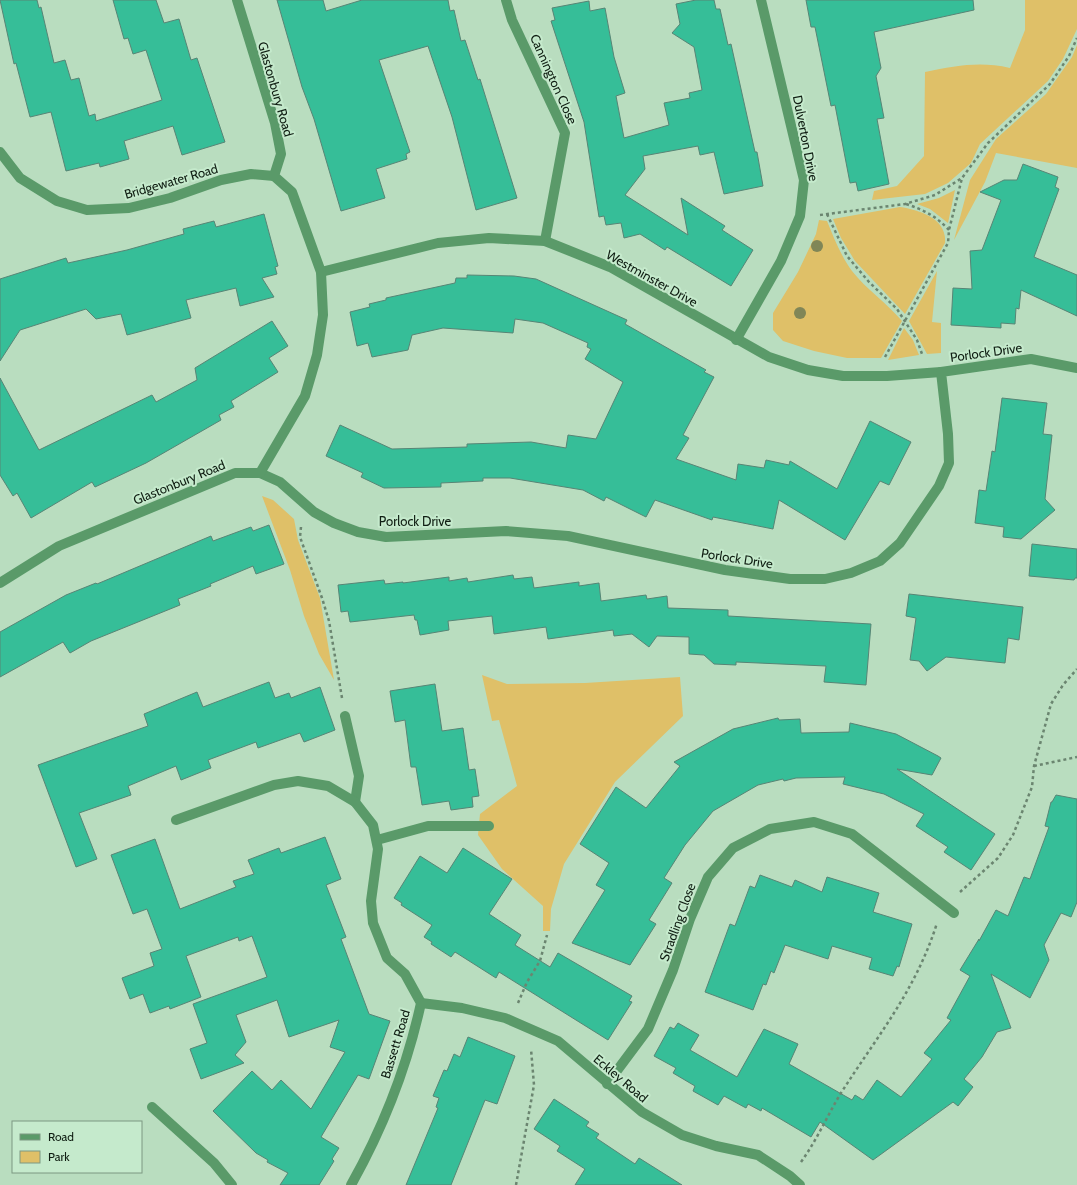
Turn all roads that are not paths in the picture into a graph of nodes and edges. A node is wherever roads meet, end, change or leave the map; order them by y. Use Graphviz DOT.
graph roads {
  1 [pos="237,0"];
  2 [pos="506,0"];
  3 [pos="761,0"];
  4 [pos="0,152"];
  5 [pos="274,176"];
  6 [pos="546,241"];
  7 [pos="321,272"];
  8 [pos="736,340"];
  9 [pos="1077,368"];
  10 [pos="941,372"];
  11 [pos="260,473"];
  12 [pos="0,583"];
  13 [pos="345,716"];
  14 [pos="355,802"];
  15 [pos="176,820"];
  16 [pos="489,826"];
  17 [pos="377,840"];
  18 [pos="954,914"];
  19 [pos="421,1003"];
  20 [pos="607,1084"];
  21 [pos="152,1107"];
  22 [pos="232,1185"];
  23 [pos="351,1185"];
  24 [pos="800,1185"];
  1 -- 5 [label="street, Glastonbury Road"];
  2 -- 6 [label="street, Cannington Close"];
  3 -- 8 [label="street, Dulverton Drive"];
  4 -- 5 [label="street, Bridgewater Road"];
  5 -- 7 [label="street"];
  6 -- 7 [label="street, Westminster Drive"];
  6 -- 8 [label="street, Westminster Drive"];
  7 -- 11 [label="street"];
  8 -- 10 [label="street, Westminster Drive"];
  9 -- 10 [label="street, Porlock Drive"];
  10 -- 11 [label="street, Porlock Drive"];
  11 -- 12 [label="street, Glastonbury Road"];
  13 -- 14 [label="street"];
  14 -- 15 [label="street, Bassett Road"];
  14 -- 17 [label="street, Bassett Road"];
  16 -- 17 [label="street"];
  17 -- 19 [label="street, Bassett Road"];
  18 -- 20 [label="street, Stradling Close"];
  19 -- 20 [label="street, Eckley Road"];
  19 -- 23 [label="street, Bassett Road"];
  20 -- 24 [label="street, Eckley Road"];
  21 -- 22 [label="street"];
}
